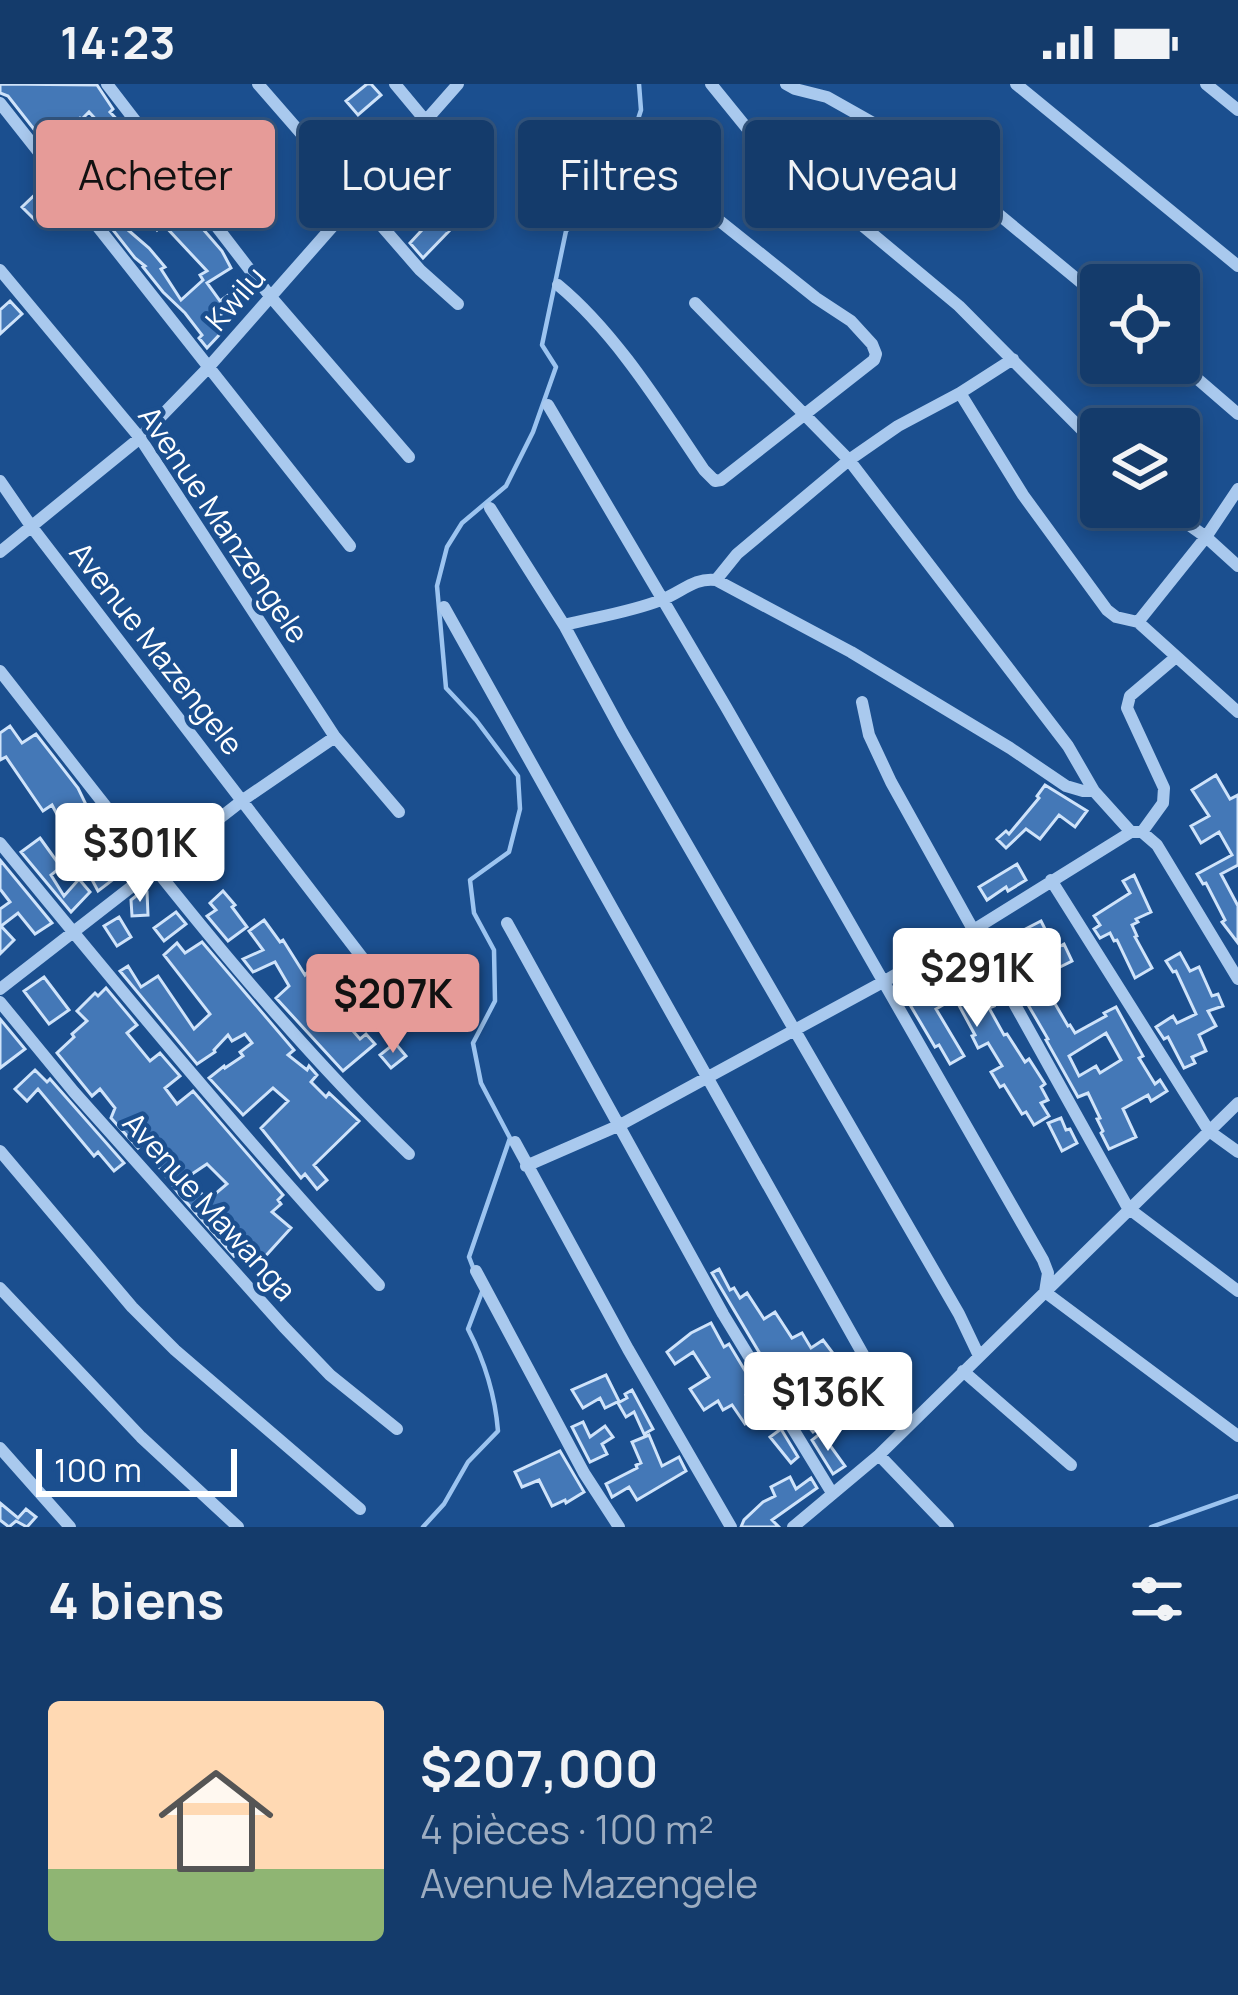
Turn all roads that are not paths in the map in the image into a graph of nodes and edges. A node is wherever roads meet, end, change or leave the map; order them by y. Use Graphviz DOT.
graph roads {
  1 [pos="107,84"];
  2 [pos="258,84"];
  3 [pos="395,84"];
  4 [pos="458,84"];
  5 [pos="711,84"];
  6 [pos="786,84"];
  7 [pos="1016,84"];
  8 [pos="1206,84"];
  9 [pos="0,103"];
  10 [pos="1238,110"];
  11 [pos="425,120"];
  12 [pos="299,130"];
  13 [pos="721,222"];
  14 [pos="330,228"];
  15 [pos="385,228"];
  16 [pos="1238,266"];
  17 [pos="0,270"];
  18 [pos="1080,282"];
  19 [pos="558,285"];
  20 [pos="270,296"];
  21 [pos="695,303"];
  22 [pos="458,304"];
  23 [pos="1012,359"];
  24 [pos="207,369"];
  25 [pos="1200,381"];
  26 [pos="960,393"];
  27 [pos="548,405"];
  28 [pos="804,414"];
  29 [pos="1238,414"];
  30 [pos="1080,428"];
  31 [pos="140,438"];
  32 [pos="409,457"];
  33 [pos="849,460"];
  34 [pos="0,482"];
  35 [pos="1238,489"];
  36 [pos="490,508"];
  37 [pos="31,526"];
  38 [pos="1193,528"];
  39 [pos="1206,537"];
  40 [pos="350,546"];
  41 [pos="0,552"];
  42 [pos="1238,566"];
  43 [pos="716,580"];
  44 [pos="663,600"];
  45 [pos="444,607"];
  46 [pos="1138,622"];
  47 [pos="565,625"];
  48 [pos="1176,657"];
  49 [pos="0,671"];
  50 [pos="862,703"];
  51 [pos="1238,712"];
  52 [pos="335,737"];
  53 [pos="1094,791"];
  54 [pos="243,800"];
  55 [pos="399,812"];
  56 [pos="1136,832"];
  57 [pos="0,843"];
  58 [pos="154,868"];
  59 [pos="1051,880"];
  60 [pos="507,923"];
  61 [pos="975,929"];
  62 [pos="73,932"];
  63 [pos="1238,980"];
  64 [pos="883,982"];
  65 [pos="0,989"];
  66 [pos="0,1002"];
  67 [pos="407,1016"];
  68 [pos="795,1029"];
  69 [pos="709,1076"];
  70 [pos="1238,1103"];
  71 [pos="620,1126"];
  72 [pos="1209,1132"];
  73 [pos="515,1142"];
  74 [pos="0,1151"];
  75 [pos="1238,1152"];
  76 [pos="409,1154"];
  77 [pos="526,1166"];
  78 [pos="1129,1208"];
  79 [pos="476,1271"];
  80 [pos="379,1286"];
  81 [pos="0,1288"];
  82 [pos="1238,1291"];
  83 [pos="1045,1292"];
  84 [pos="980,1356"];
  85 [pos="963,1371"];
  86 [pos="397,1429"];
  87 [pos="905,1429"];
  88 [pos="1238,1436"];
  89 [pos="0,1448"];
  90 [pos="879,1455"];
  91 [pos="1072,1465"];
  92 [pos="832,1493"];
  93 [pos="360,1509"];
  94 [pos="70,1527"];
  95 [pos="238,1527"];
  96 [pos="619,1527"];
  97 [pos="730,1527"];
  98 [pos="793,1527"];
  99 [pos="948,1527"];
  1 -- 20 [label="street"];
  2 -- 12 [label="street"];
  3 -- 11 [label="street"];
  4 -- 11 [label="street, Kwilu"];
  5 -- 23 [label="street"];
  6 -- 18 [label="street"];
  7 -- 16 [label="street"];
  8 -- 10 [label="street"];
  9 -- 24 [label="street"];
  13 -- 28 [label="street"];
  14 -- 20 [label="street, Kwilu"];
  15 -- 22 [label="street"];
  17 -- 31 [label="street, Avenue Manzengele"];
  19 -- 28 [label="street"];
  20 -- 24 [label="street, Kwilu"];
  20 -- 32 [label="street"];
  21 -- 28 [label="street"];
  23 -- 26 [label="street"];
  23 -- 30 [label="street"];
  24 -- 31 [label="street, Kwilu"];
  24 -- 40 [label="street"];
  25 -- 29 [label="street"];
  26 -- 33 [label="street"];
  26 -- 46 [label="street"];
  27 -- 44 [label="street"];
  28 -- 33 [label="street"];
  31 -- 37 [label="street, Kwilu"];
  31 -- 52 [label="street, Avenue Manzengele"];
  33 -- 43 [label="street"];
  33 -- 53 [label="street"];
  34 -- 37 [label="street, Avenue Mazengele"];
  35 -- 39 [label="street"];
  36 -- 47 [label="street"];
  37 -- 41 [label="street, Kwilu"];
  37 -- 54 [label="street, Avenue Mazengele"];
  38 -- 39 [label="street"];
  39 -- 42 [label="street"];
  39 -- 46 [label="street"];
  43 -- 44 [label="street"];
  43 -- 53 [label="street"];
  44 -- 47 [label="street"];
  44 -- 64 [label="street"];
  45 -- 69 [label="street"];
  46 -- 48 [label="street"];
  47 -- 68 [label="street"];
  48 -- 51 [label="street"];
  48 -- 56 [label="street"];
  49 -- 58 [label="street"];
  50 -- 61 [label="street"];
  52 -- 54 [label="street"];
  52 -- 55 [label="street, Avenue Manzengele"];
  53 -- 56 [label="street"];
  54 -- 58 [label="street"];
  54 -- 67 [label="street, Avenue Mazengele"];
  56 -- 59 [label="street"];
  56 -- 63 [label="street"];
  57 -- 62 [label="street"];
  58 -- 62 [label="street"];
  58 -- 76 [label="street"];
  59 -- 61 [label="street"];
  59 -- 72 [label="street"];
  60 -- 71 [label="street"];
  61 -- 64 [label="street"];
  61 -- 78 [label="street"];
  62 -- 65 [label="street"];
  62 -- 80 [label="street"];
  64 -- 68 [label="street"];
  64 -- 83 [label="street"];
  66 -- 86 [label="street, Avenue Mawanga"];
  68 -- 69 [label="street"];
  68 -- 84 [label="street"];
  69 -- 71 [label="street"];
  69 -- 87 [label="street"];
  70 -- 72 [label="street"];
  71 -- 77 [label="street"];
  71 -- 92 [label="street"];
  72 -- 75 [label="street"];
  72 -- 78 [label="street"];
  73 -- 77 [label="street"];
  74 -- 93 [label="street"];
  77 -- 97 [label="street"];
  78 -- 82 [label="street"];
  78 -- 83 [label="street"];
  79 -- 96 [label="street"];
  81 -- 95 [label="street"];
  83 -- 84 [label="street"];
  83 -- 88 [label="street"];
  84 -- 85 [label="street"];
  85 -- 87 [label="street"];
  85 -- 91 [label="street"];
  87 -- 90 [label="street"];
  89 -- 94 [label="street"];
  90 -- 92 [label="street"];
  90 -- 99 [label="street"];
  92 -- 98 [label="street"];
}
